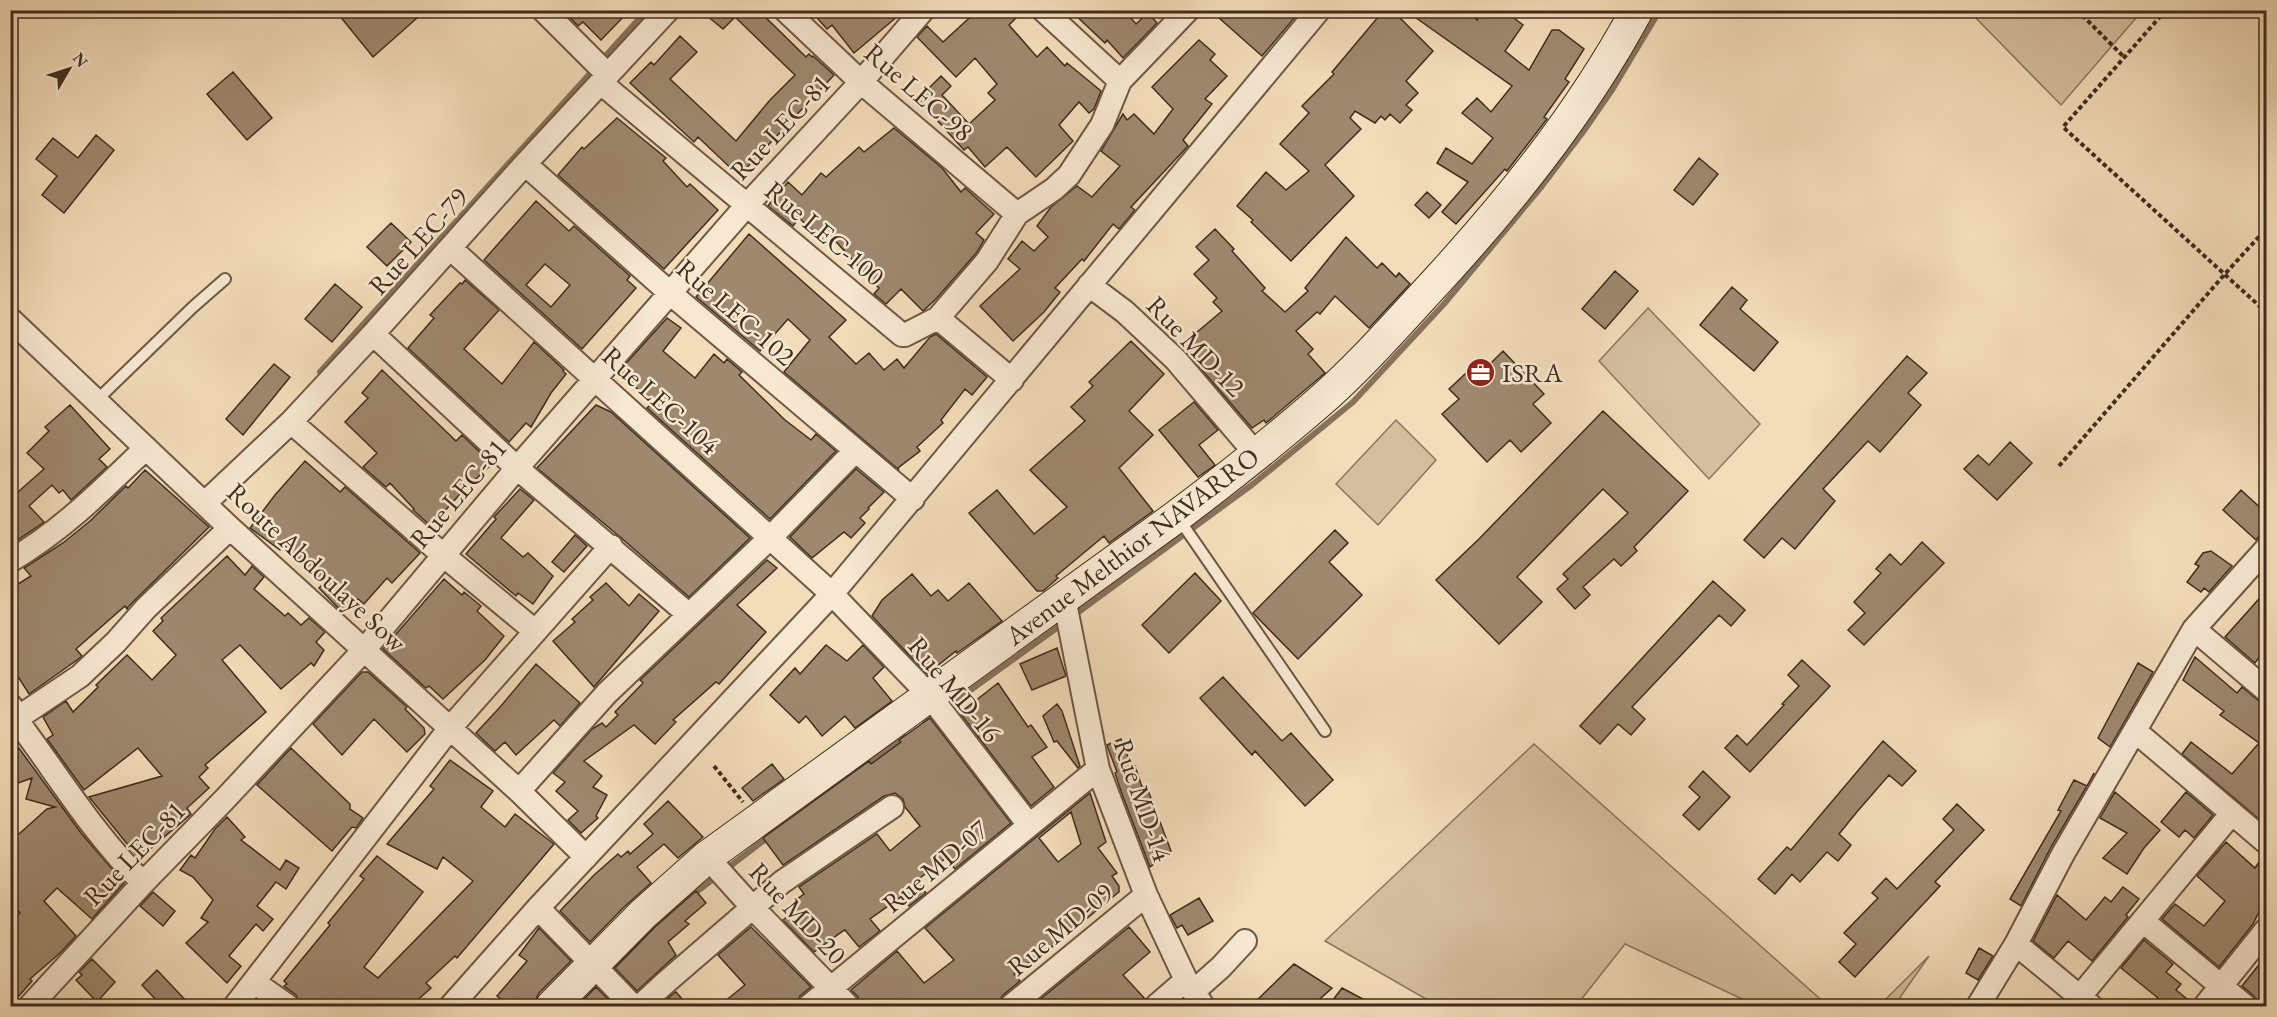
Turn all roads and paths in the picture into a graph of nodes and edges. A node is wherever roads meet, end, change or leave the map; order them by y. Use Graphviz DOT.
graph roads {
  1 [pos="543,10"];
  2 [pos="668,10"];
  3 [pos="786,10"];
  4 [pos="923,10"];
  5 [pos="1042,10"];
  6 [pos="1188,10"];
  7 [pos="1319,10"];
  8 [pos="1637,10"];
  9 [pos="2077,10"];
  10 [pos="2166,10"];
  11 [pos="2124,57"];
  12 [pos="605,79"];
  13 [pos="1120,81"];
  14 [pos="861,82"];
  15 [pos="525,164"];
  16 [pos="747,205"];
  17 [pos="1017,214"];
  18 [pos="2266,229"];
  19 [pos="450,248"];
  20 [pos="2224,275"];
  21 [pos="225,279"];
  22 [pos="1089,285"];
  23 [pos="670,293"];
  24 [pos="2266,312"];
  25 [pos="938,318"];
  26 [pos="10,319"];
  27 [pos="373,334"];
  28 [pos="595,379"];
  29 [pos="1012,380"];
  30 [pos="96,401"];
  31 [pos="291,422"];
  32 [pos="146,448"];
  33 [pos="855,451"];
  34 [pos="1256,454"];
  35 [pos="2059,466"];
  36 [pos="517,468"];
  37 [pos="913,499"];
  38 [pos="205,503"];
  39 [pos="1177,516"];
  40 [pos="230,528"];
  41 [pos="771,537"];
  42 [pos="611,546"];
  43 [pos="2266,549"];
  44 [pos="443,555"];
  45 [pos="10,561"];
  46 [pos="832,594"];
  47 [pos="1064,598"];
  48 [pos="688,614"];
  49 [pos="2194,629"];
  50 [pos="535,631"];
  51 [pos="363,650"];
  52 [pos="2266,690"];
  53 [pos="929,696"];
  54 [pos="12,716"];
  55 [pos="450,728"];
  56 [pos="1325,731"];
  57 [pos="2135,731"];
  58 [pos="714,765"];
  59 [pos="1098,769"];
  60 [pos="519,791"];
  61 [pos="892,807"];
  62 [pos="2232,813"];
  63 [pos="756,819"];
  64 [pos="1029,825"];
  65 [pos="2266,842"];
  66 [pos="707,856"];
  67 [pos="586,857"];
  68 [pos="143,883"];
  69 [pos="1146,895"];
  70 [pos="752,907"];
  71 [pos="538,908"];
  72 [pos="2143,921"];
  73 [pos="2266,930"];
  74 [pos="1245,941"];
  75 [pos="2016,944"];
  76 [pos="591,964"];
  77 [pos="254,982"];
  78 [pos="2221,986"];
  79 [pos="830,989"];
  80 [pos="1194,992"];
  81 [pos="2081,1003"];
  82 [pos="36,1004"];
  83 [pos="235,1006"];
  84 [pos="288,1006"];
  85 [pos="451,1006"];
  86 [pos="552,1006"];
  87 [pos="633,1006"];
  88 [pos="640,1006"];
  89 [pos="809,1006"];
  90 [pos="848,1006"];
  91 [pos="1011,1006"];
  92 [pos="1156,1006"];
  93 [pos="1977,1006"];
  94 [pos="2205,1006"];
  95 [pos="2245,1006"];
  1 -- 12 [label="street, Rue LEC-100"];
  2 -- 12 [label="street, Rue LEC-79"];
  3 -- 14 [label="street, Rue LEC-98"];
  4 -- 14 [label="street, Rue LEC-81"];
  5 -- 13 [label="street"];
  6 -- 13 [label="street"];
  7 -- 22 [label="street"];
  8 -- 34 [label="street, Avenue Melthior NAVARRO"];
  9 -- 11 [label="path"];
  10 -- 11 [label="path"];
  11 -- 20 [label="path"];
  12 -- 15 [label="street, Rue LEC-79"];
  12 -- 16 [label="street, Rue LEC-100"];
  13 -- 17 [label="street"];
  14 -- 16 [label="street, Rue LEC-81"];
  14 -- 17 [label="street, Rue LEC-98"];
  15 -- 19 [label="street, Rue LEC-79"];
  15 -- 23 [label="street, Rue LEC-102"];
  16 -- 23 [label="street, Rue LEC-81"];
  16 -- 25 [label="street, Rue LEC-100"];
  17 -- 25 [label="street"];
  18 -- 20 [label="path"];
  19 -- 27 [label="street, Rue LEC-79"];
  19 -- 28 [label="street, Rue LEC-104"];
  20 -- 24 [label="path"];
  20 -- 35 [label="path"];
  21 -- 30 [label="lane"];
  22 -- 29 [label="street"];
  22 -- 34 [label="street, Rue MD-12"];
  23 -- 28 [label="street, Rue LEC-81"];
  23 -- 33 [label="street, Rue LEC-102"];
  25 -- 29 [label="street"];
  26 -- 30 [label="street, Route Abdoulaye Sow"];
  27 -- 31 [label="street, Rue LEC-79"];
  27 -- 36 [label="street"];
  28 -- 36 [label="street, Rue LEC-81"];
  28 -- 41 [label="street, Rue LEC-104"];
  29 -- 37 [label="street"];
  30 -- 32 [label="street, Route Abdoulaye Sow"];
  31 -- 38 [label="street, Rue LEC-79"];
  31 -- 44 [label="street"];
  32 -- 38 [label="street, Route Abdoulaye Sow"];
  32 -- 45 [label="street"];
  33 -- 37 [label="street, Rue LEC-102"];
  33 -- 41 [label="street"];
  34 -- 39 [label="street, Avenue Melthior NAVARRO"];
  36 -- 42 [label="street"];
  36 -- 44 [label="street, Rue LEC-81"];
  37 -- 46 [label="street"];
  38 -- 40 [label="street, Route Abdoulaye Sow"];
  39 -- 47 [label="street, Avenue Melthior NAVARRO"];
  39 -- 56 [label="lane"];
  40 -- 51 [label="street, Route Abdoulaye Sow"];
  40 -- 54 [label="street"];
  41 -- 46 [label="street, Rue LEC-104"];
  41 -- 48 [label="street"];
  42 -- 48 [label="street"];
  42 -- 50 [label="street"];
  43 -- 49 [label="street"];
  44 -- 50 [label="street"];
  44 -- 51 [label="street, Rue LEC-81"];
  46 -- 53 [label="street, Rue MD-16"];
  46 -- 67 [label="street"];
  47 -- 53 [label="street, Avenue Melthior NAVARRO"];
  47 -- 59 [label="street, Rue MD-14"];
  48 -- 60 [label="street"];
  49 -- 52 [label="street"];
  49 -- 57 [label="street"];
  50 -- 55 [label="street"];
  51 -- 55 [label="street, Route Abdoulaye Sow"];
  51 -- 68 [label="street, Rue LEC-81"];
  53 -- 63 [label="street, Avenue Melthior NAVARRO"];
  53 -- 64 [label="street, Rue MD-16"];
  54 -- 68 [label="street"];
  55 -- 60 [label="street, Route Abdoulaye Sow"];
  55 -- 77 [label="street"];
  57 -- 62 [label="street"];
  57 -- 75 [label="street"];
  58 -- 63 [label="path"];
  59 -- 64 [label="street, Rue MD-07"];
  59 -- 69 [label="street, Rue MD-14"];
  60 -- 67 [label="street, Route Abdoulaye Sow"];
  61 -- 70 [label="street"];
  62 -- 65 [label="street"];
  62 -- 72 [label="street"];
  63 -- 66 [label="street, Avenue Melthior NAVARRO"];
  64 -- 79 [label="street, Rue MD-07"];
  66 -- 70 [label="street, Rue MD-20"];
  66 -- 76 [label="street, Avenue Melthior NAVARRO"];
  67 -- 71 [label="street"];
  68 -- 82 [label="street, Rue LEC-81"];
  69 -- 80 [label="street, Rue MD-14"];
  69 -- 91 [label="street, Rue MD-09"];
  70 -- 79 [label="street, Rue MD-20"];
  70 -- 88 [label="street"];
  71 -- 76 [label="street"];
  71 -- 85 [label="street"];
  72 -- 78 [label="street"];
  72 -- 81 [label="street"];
  73 -- 78 [label="street"];
  74 -- 80 [label="street"];
  75 -- 81 [label="street"];
  75 -- 93 [label="street"];
  76 -- 86 [label="street, Avenue Melthior NAVARRO"];
  76 -- 87 [label="street"];
  77 -- 83 [label="street"];
  77 -- 84 [label="street"];
  78 -- 94 [label="street"];
  78 -- 95 [label="street"];
  79 -- 89 [label="street, Rue MD-07"];
  79 -- 90 [label="street, Rue MD-20"];
  80 -- 92 [label="street"];
}
